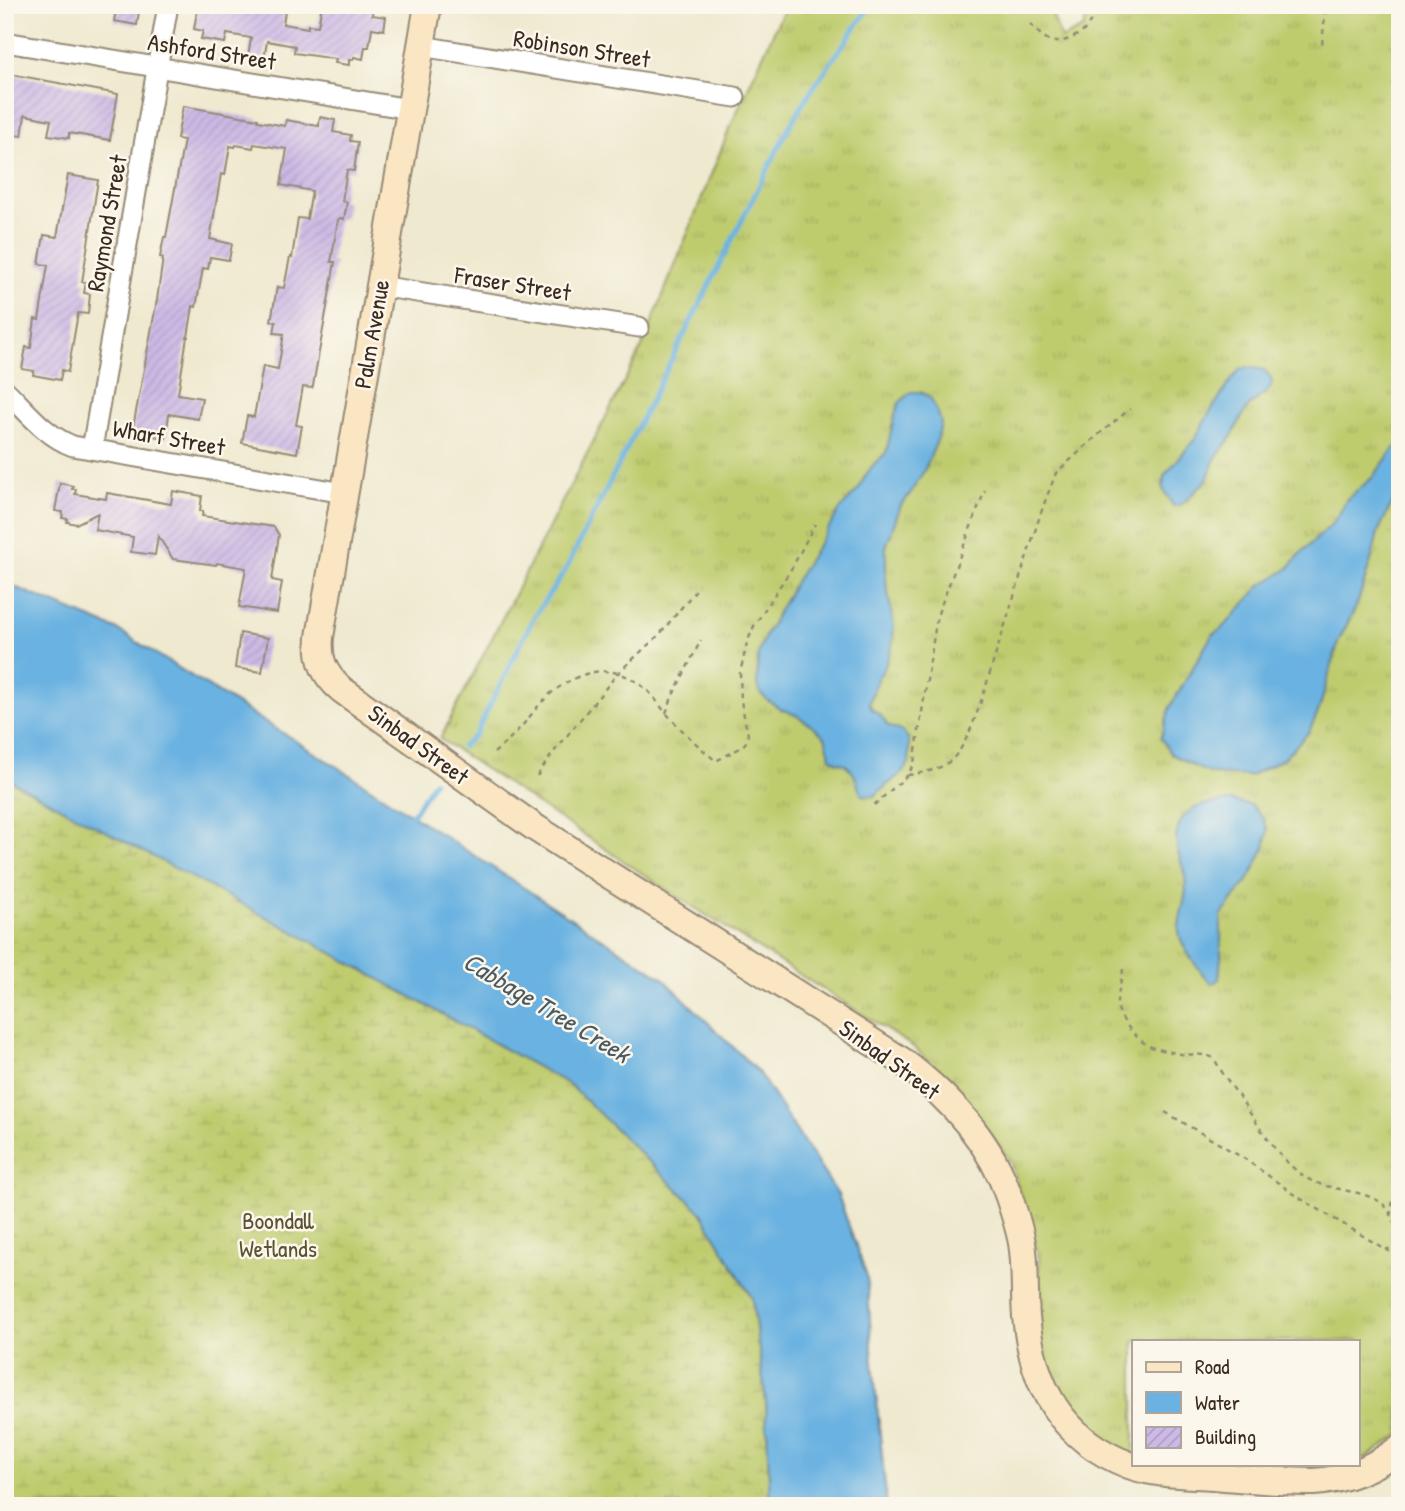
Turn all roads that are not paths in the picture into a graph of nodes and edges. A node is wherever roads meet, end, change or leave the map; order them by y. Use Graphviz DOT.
graph roads {
  1 [pos="168,5"];
  2 [pos="428,5"];
  3 [pos="5,42"];
  4 [pos="421,46"];
  5 [pos="157,67"];
  6 [pos="735,97"];
  7 [pos="410,109"];
  8 [pos="379,286"];
  9 [pos="639,327"];
  10 [pos="5,390"];
  11 [pos="92,449"];
  12 [pos="344,492"];
  13 [pos="321,663"];
  14 [pos="1400,1448"];
  1 -- 5 [label="street, Raymond Street"];
  2 -- 4 [label="street, Palm Avenue"];
  3 -- 5 [label="street, Ashford Street"];
  4 -- 6 [label="street, Robinson Street"];
  4 -- 7 [label="street, Palm Avenue"];
  5 -- 7 [label="street, Ashford Street"];
  5 -- 11 [label="street, Raymond Street"];
  7 -- 8 [label="street, Palm Avenue"];
  8 -- 9 [label="street, Fraser Street"];
  8 -- 12 [label="street, Palm Avenue"];
  10 -- 11 [label="street, Wharf Street"];
  11 -- 12 [label="street, Wharf Street"];
  12 -- 13 [label="street, Palm Avenue"];
  13 -- 14 [label="street, Sinbad Street"];
}
